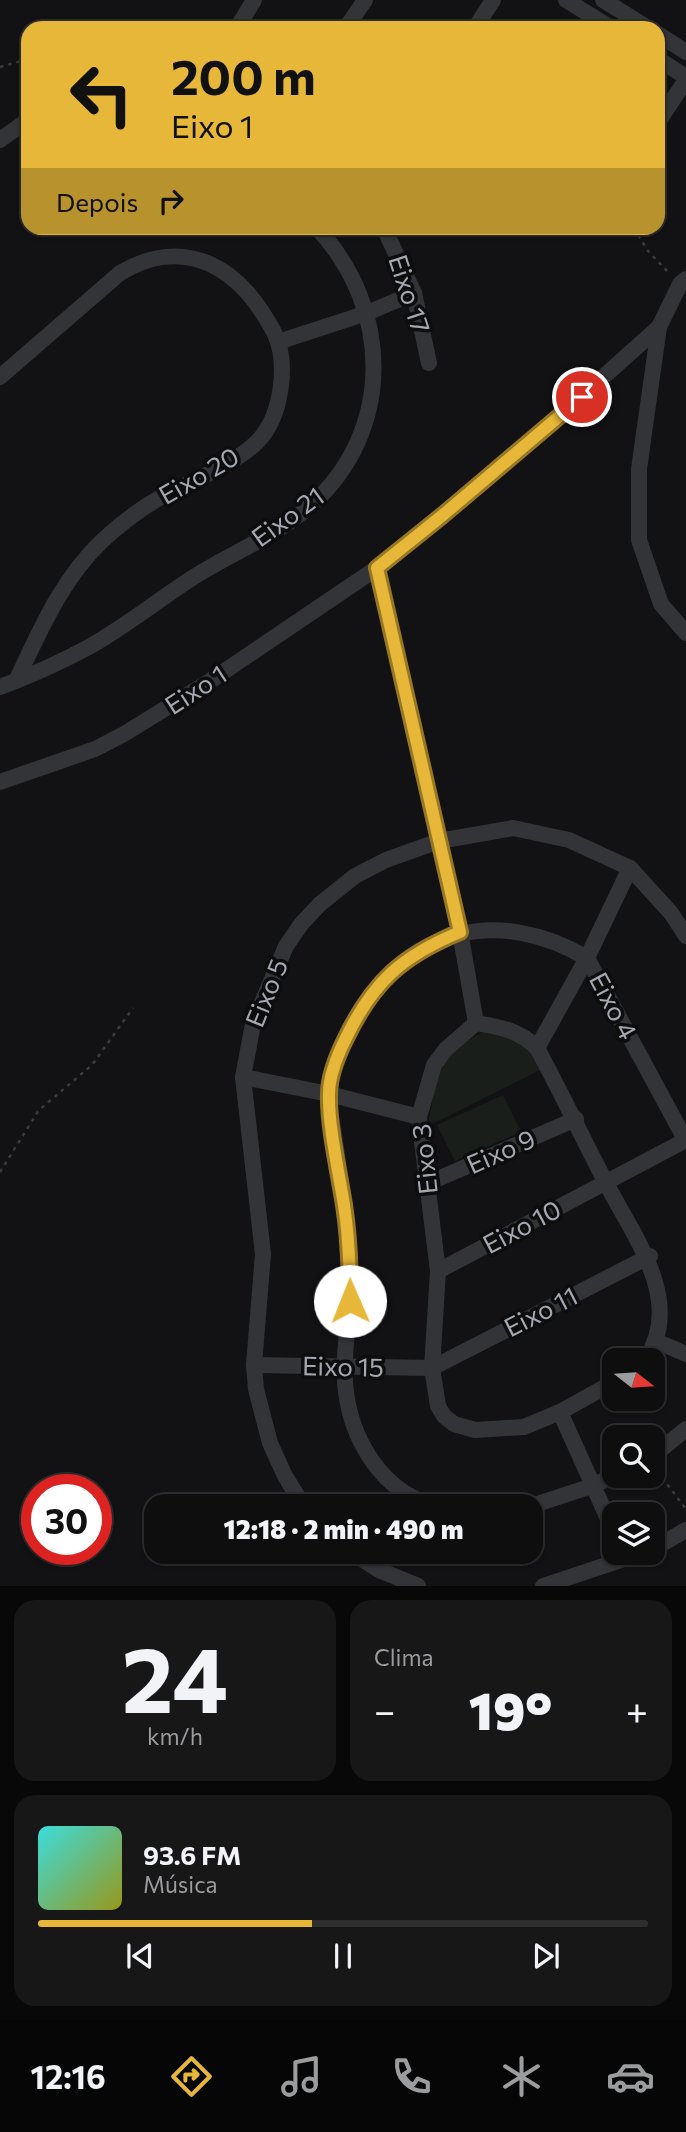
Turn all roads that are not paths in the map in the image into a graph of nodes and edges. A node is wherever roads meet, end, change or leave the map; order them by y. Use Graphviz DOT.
graph roads {
  1 [pos="254,0"];
  2 [pos="365,0"];
  3 [pos="493,0"];
  4 [pos="566,0"];
  5 [pos="611,2"];
  6 [pos="241,21"];
  7 [pos="351,21"];
  8 [pos="480,21"];
  9 [pos="597,21"];
  10 [pos="605,21"];
  11 [pos="638,21"];
  12 [pos="665,38"];
  13 [pos="686,52"];
  14 [pos="665,64"];
  15 [pos="686,78"];
  16 [pos="665,111"];
  17 [pos="21,125"];
  18 [pos="0,141"];
  19 [pos="323,235"];
  20 [pos="387,235"];
  21 [pos="683,281"];
  22 [pos="414,293"];
  23 [pos="367,313"];
  24 [pos="659,327"];
  25 [pos="278,342"];
  26 [pos="429,362"];
  27 [pos="0,377"];
  28 [pos="377,568"];
  29 [pos="686,633"];
  30 [pos="16,681"];
  31 [pos="0,687"];
  32 [pos="0,782"];
  33 [pos="439,841"];
  34 [pos="630,868"];
  35 [pos="460,932"];
  36 [pos="686,936"];
  37 [pos="587,958"];
  38 [pos="476,1023"];
  39 [pos="537,1048"];
  40 [pos="243,1077"];
  41 [pos="329,1094"];
  42 [pos="419,1117"];
  43 [pos="576,1119"];
  44 [pos="686,1140"];
  45 [pos="606,1183"];
  46 [pos="426,1184"];
  47 [pos="650,1255"];
  48 [pos="438,1271"];
  49 [pos="659,1342"];
  50 [pos="654,1348"];
  51 [pos="686,1354"];
  52 [pos="254,1365"];
  53 [pos="344,1367"];
  54 [pos="432,1368"];
  55 [pos="602,1389"];
  56 [pos="560,1412"];
  57 [pos="686,1429"];
  58 [pos="665,1446"];
  59 [pos="602,1481"];
  60 [pos="595,1485"];
  61 [pos="295,1494"];
  62 [pos="405,1494"];
  63 [pos="543,1502"];
  64 [pos="602,1502"];
  65 [pos="686,1530"];
  66 [pos="665,1542"];
  67 [pos="370,1564"];
  68 [pos="602,1564"];
  69 [pos="418,1586"];
  70 [pos="543,1586"];
  1 -- 6 [label="street"];
  2 -- 7 [label="street"];
  3 -- 8 [label="street"];
  4 -- 9 [label="street"];
  5 -- 10 [label="street"];
  5 -- 11 [label="street"];
  12 -- 13 [label="street"];
  14 -- 15 [label="street"];
  15 -- 16 [label="street"];
  17 -- 18 [label="street"];
  19 -- 23 [label="street, Eixo 21"];
  20 -- 22 [label="street, Eixo 17"];
  21 -- 24 [label="street"];
  22 -- 23 [label="street"];
  22 -- 26 [label="street, Eixo 17"];
  23 -- 25 [label="street"];
  23 -- 30 [label="street, Eixo 21"];
  24 -- 28 [label="street, Eixo 1"];
  24 -- 29 [label="street"];
  25 -- 27 [label="street, Eixo 20"];
  25 -- 30 [label="street, Eixo 20"];
  28 -- 32 [label="street, Eixo 1"];
  28 -- 33 [label="street"];
  30 -- 31 [label="street, Eixo 21"];
  33 -- 34 [label="street, Eixo 5"];
  33 -- 35 [label="street"];
  33 -- 40 [label="street, Eixo 5"];
  34 -- 36 [label="street, Eixo 5"];
  34 -- 37 [label="street"];
  35 -- 37 [label="street, Eixo 4"];
  35 -- 38 [label="street"];
  35 -- 41 [label="street, Eixo 4"];
  37 -- 39 [label="street"];
  37 -- 44 [label="street, Eixo 4"];
  38 -- 39 [label="street"];
  38 -- 42 [label="street, Eixo 3"];
  39 -- 43 [label="street"];
  40 -- 41 [label="street"];
  40 -- 52 [label="street, Eixo 5"];
  41 -- 42 [label="street"];
  41 -- 53 [label="street, Eixo 4"];
  42 -- 46 [label="street, Eixo 3"];
  43 -- 45 [label="street"];
  43 -- 46 [label="street, Eixo 9"];
  44 -- 45 [label="street, Eixo 10"];
  45 -- 47 [label="street"];
  45 -- 48 [label="street, Eixo 10"];
  46 -- 48 [label="street, Eixo 3"];
  47 -- 49 [label="street"];
  47 -- 54 [label="street, Eixo 11"];
  48 -- 54 [label="street, Eixo 3"];
  49 -- 50 [label="street"];
  49 -- 51 [label="street"];
  52 -- 53 [label="street, Eixo 15"];
  52 -- 61 [label="street, Eixo 5"];
  53 -- 54 [label="street, Eixo 15"];
  53 -- 62 [label="street, Eixo 4"];
  54 -- 56 [label="street, Eixo 3"];
  55 -- 56 [label="street, Eixo 3"];
  56 -- 60 [label="street"];
  57 -- 58 [label="street"];
  59 -- 60 [label="street"];
  60 -- 63 [label="street"];
  60 -- 64 [label="street"];
  65 -- 66 [label="street"];
  67 -- 69 [label="street"];
  68 -- 70 [label="street"];
}
